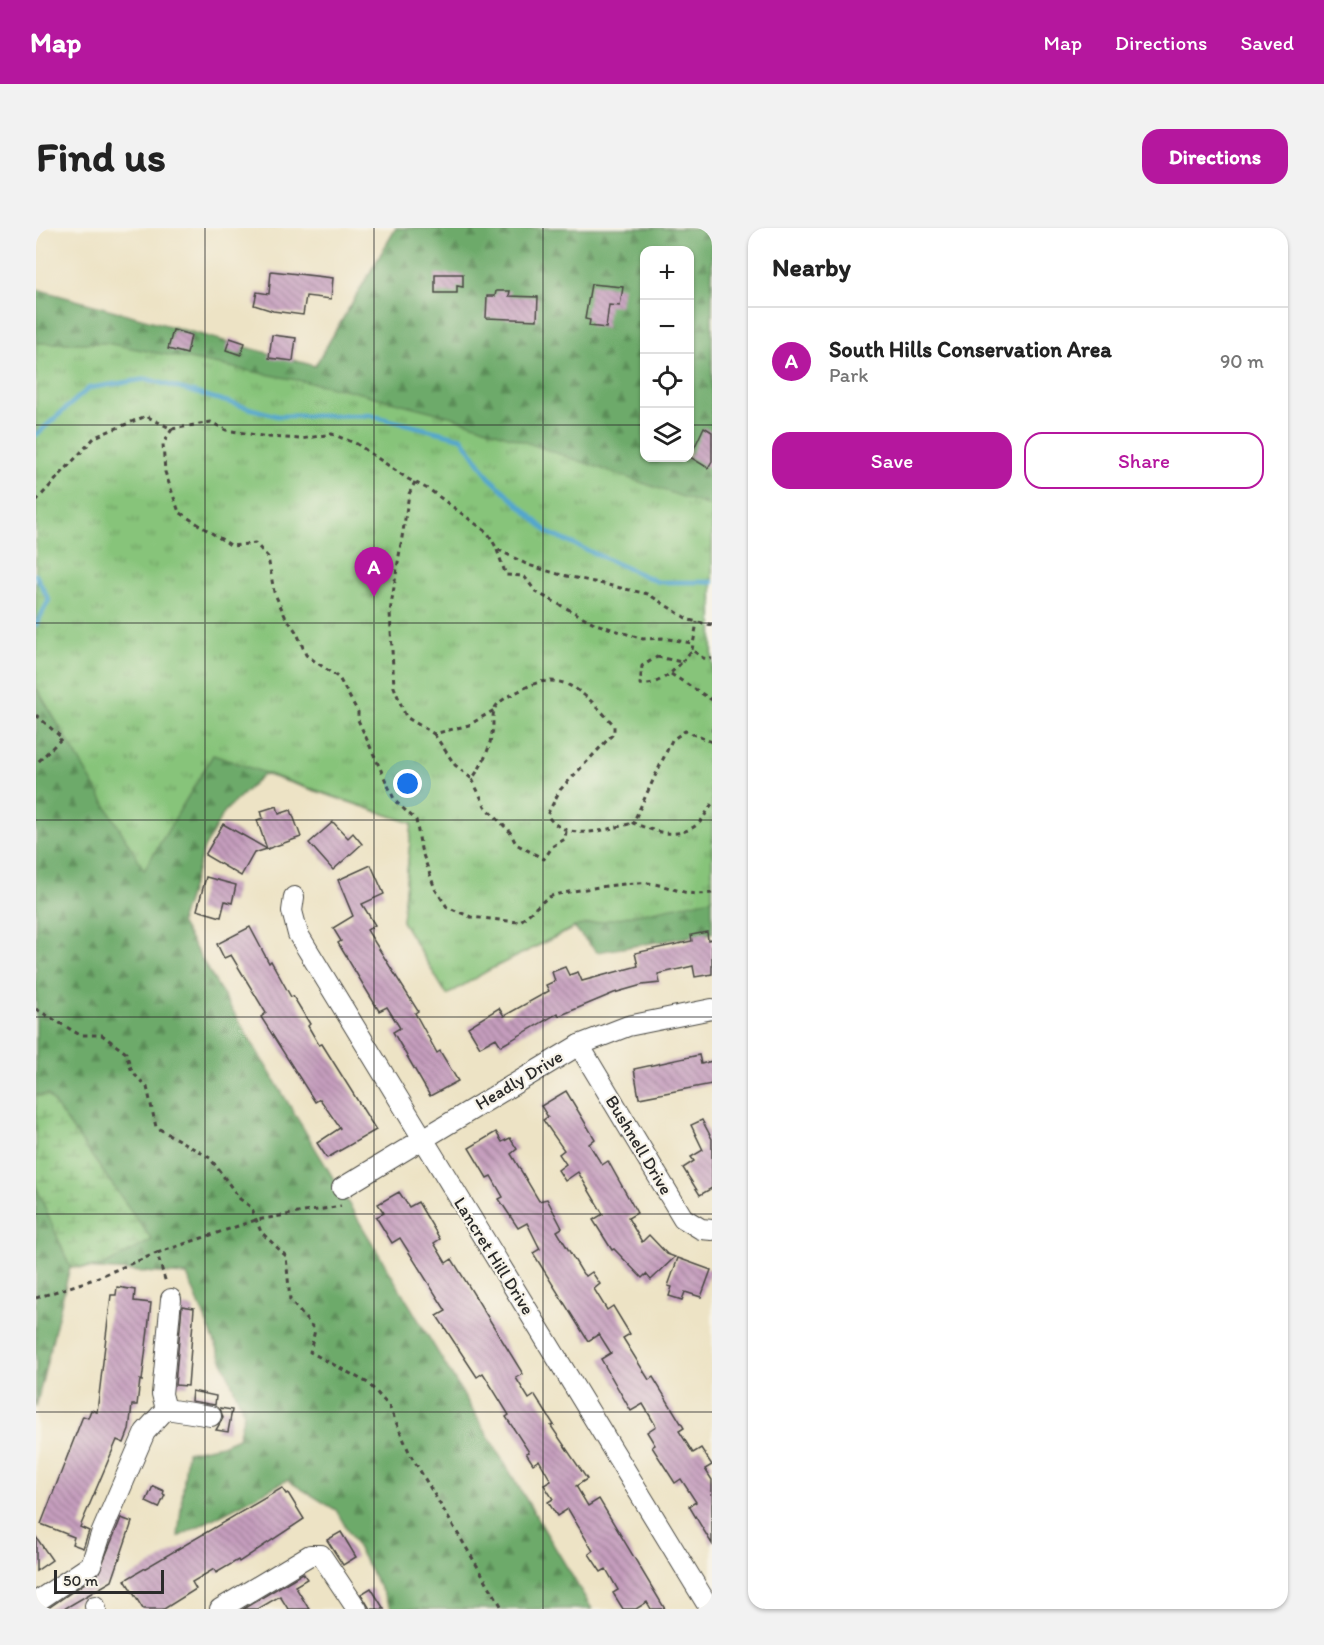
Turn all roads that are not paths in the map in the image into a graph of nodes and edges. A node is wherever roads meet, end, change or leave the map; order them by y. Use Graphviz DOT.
graph roads {
  1 [pos="294,897"];
  2 [pos="712,1009"];
  3 [pos="579,1045"];
  4 [pos="422,1138"];
  5 [pos="347,1196"];
  6 [pos="712,1230"];
  7 [pos="171,1299"];
  8 [pos="166,1409"];
  9 [pos="211,1416"];
  10 [pos="36,1602"];
  11 [pos="220,1609"];
  12 [pos="357,1609"];
  13 [pos="710,1609"];
  1 -- 4 [label="street, Lancret Hill Drive"];
  2 -- 3 [label="street, Headly Drive"];
  3 -- 4 [label="street, Headly Drive"];
  3 -- 6 [label="street, Bushnell Drive"];
  4 -- 5 [label="street, Headly Drive"];
  4 -- 13 [label="street, Lancret Hill Drive"];
  7 -- 8 [label="street"];
  8 -- 9 [label="street"];
  8 -- 10 [label="street"];
  11 -- 12 [label="street"];
}
